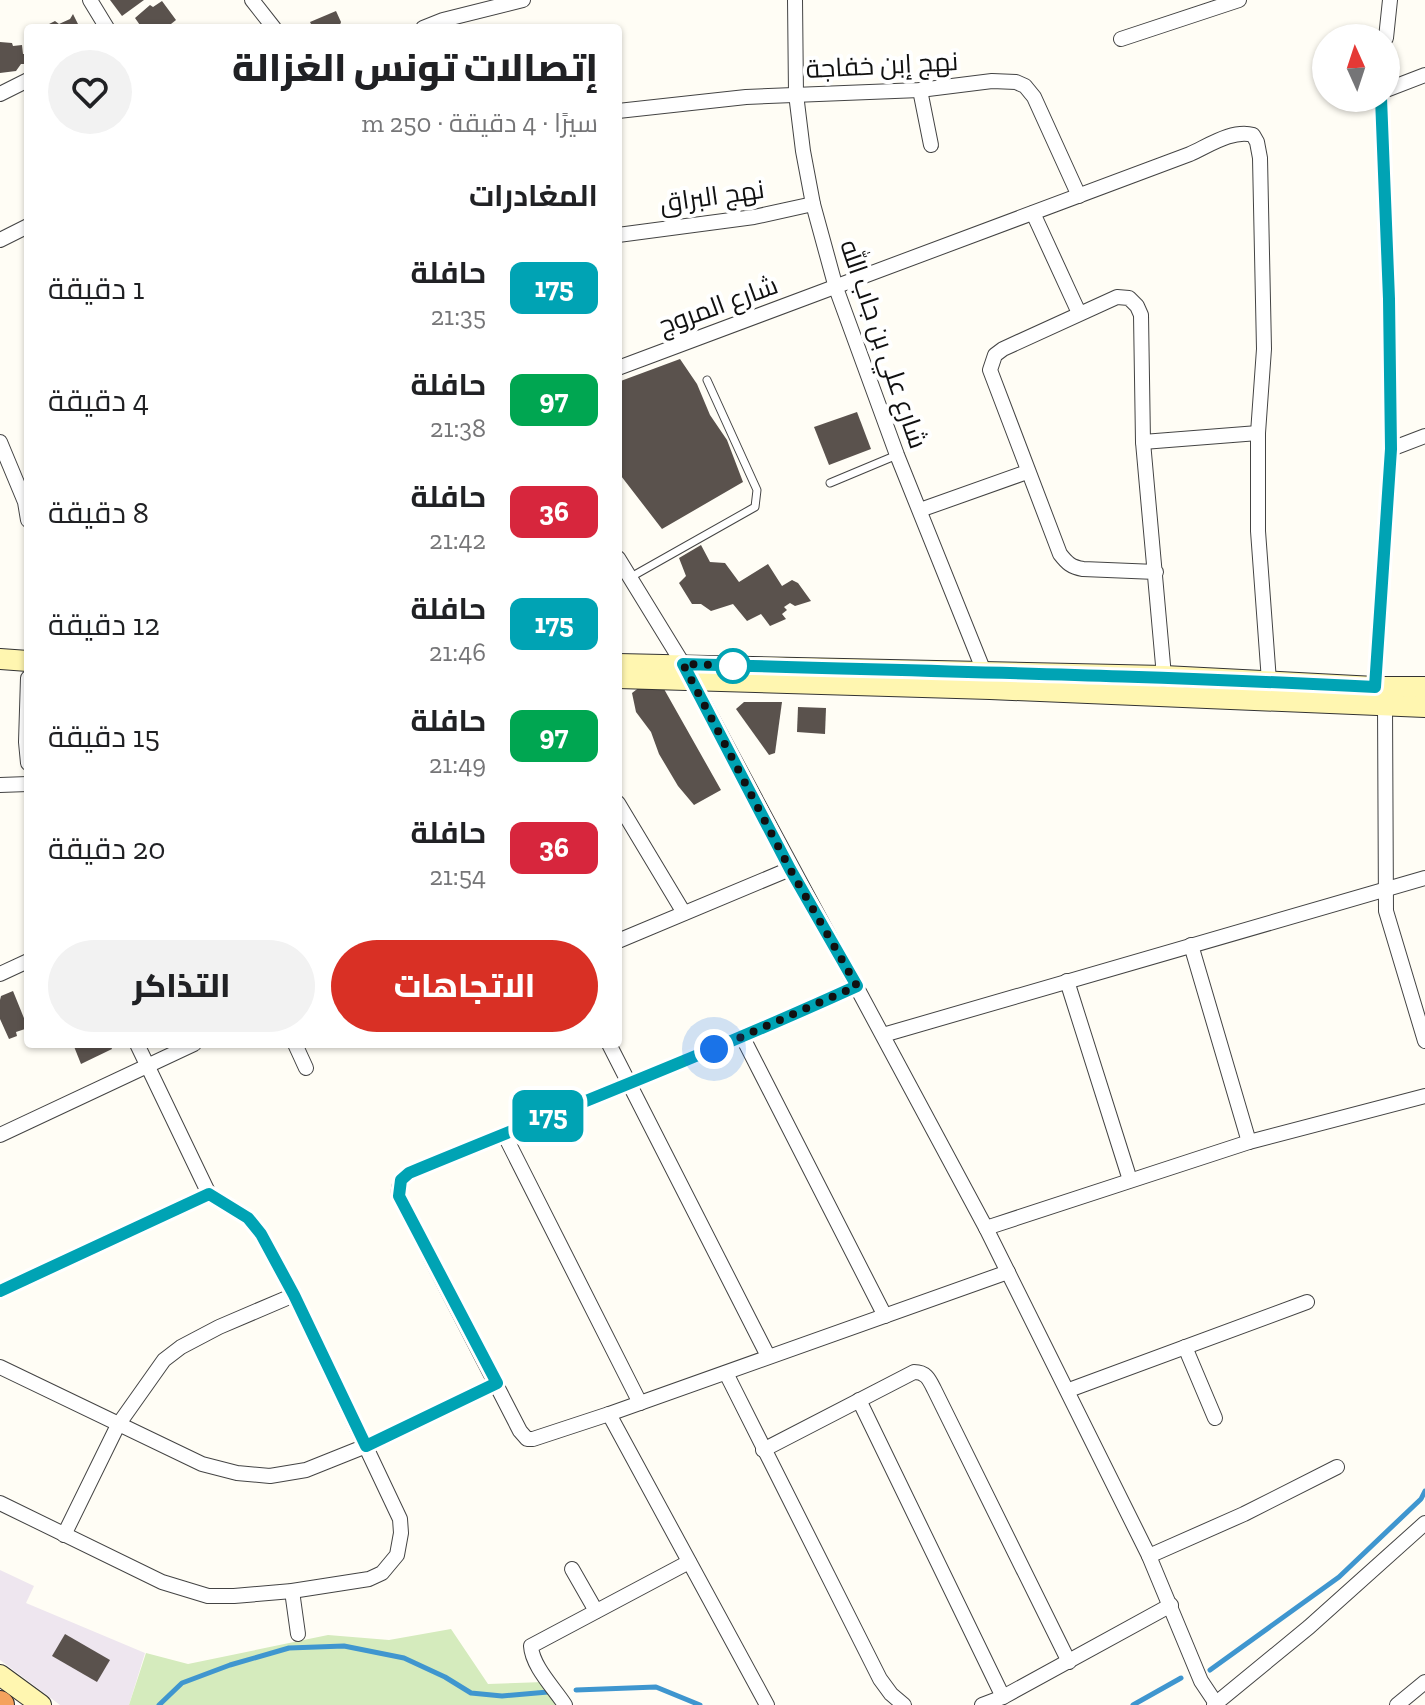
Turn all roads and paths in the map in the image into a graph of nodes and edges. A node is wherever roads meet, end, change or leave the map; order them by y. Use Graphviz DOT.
graph roads {
  1 [pos="90,0"];
  2 [pos="252,0"];
  3 [pos="523,0"];
  4 [pos="795,0"];
  5 [pos="1239,0"];
  6 [pos="1390,0"];
  7 [pos="105,24"];
  8 [pos="271,24"];
  9 [pos="433,24"];
  10 [pos="1387,24"];
  11 [pos="1121,39"];
  12 [pos="1425,75"];
  13 [pos="24,82"];
  14 [pos="1400,85"];
  15 [pos="920,90"];
  16 [pos="0,94"];
  17 [pos="796,94"];
  18 [pos="622,111"];
  19 [pos="1382,112"];
  20 [pos="931,145"];
  21 [pos="1079,196"];
  22 [pos="813,204"];
  23 [pos="1033,213"];
  24 [pos="24,228"];
  25 [pos="622,234"];
  26 [pos="0,240"];
  27 [pos="836,288"];
  28 [pos="1079,313"];
  29 [pos="622,367"];
  30 [pos="707,380"];
  31 [pos="1258,433"];
  32 [pos="1425,436"];
  33 [pos="0,442"];
  34 [pos="1143,442"];
  35 [pos="1391,449"];
  36 [pos="897,455"];
  37 [pos="1027,472"];
  38 [pos="830,483"];
  39 [pos="24,500"];
  40 [pos="920,510"];
  41 [pos="622,564"];
  42 [pos="1156,572"];
  43 [pos="631,577"];
  44 [pos="0,647"];
  45 [pos="24,648"];
  46 [pos="0,659"];
  47 [pos="24,661"];
  48 [pos="622,665"];
  49 [pos="645,671"];
  50 [pos="686,672"];
  51 [pos="1164,676"];
  52 [pos="622,677"];
  53 [pos="1269,681"];
  54 [pos="988,682"];
  55 [pos="1375,687"];
  56 [pos="1425,687"];
  57 [pos="622,688"];
  58 [pos="1385,706"];
  59 [pos="1425,707"];
  60 [pos="24,784"];
  61 [pos="0,785"];
  62 [pos="622,810"];
  63 [pos="790,869"];
  64 [pos="1425,878"];
  65 [pos="1384,889"];
  66 [pos="684,913"];
  67 [pos="622,939"];
  68 [pos="1191,945"];
  69 [pos="24,963"];
  70 [pos="0,974"];
  71 [pos="1067,981"];
  72 [pos="857,986"];
  73 [pos="883,1035"];
  74 [pos="743,1038"];
  75 [pos="1425,1041"];
  76 [pos="139,1048"];
  77 [pos="185,1048"];
  78 [pos="297,1048"];
  79 [pos="611,1048"];
  80 [pos="147,1065"];
  81 [pos="306,1068"];
  82 [pos="627,1083"];
  83 [pos="1425,1096"];
  84 [pos="504,1134"];
  85 [pos="0,1135"];
  86 [pos="1249,1142"];
  87 [pos="1130,1180"];
  88 [pos="209,1194"];
  89 [pos="986,1228"];
  90 [pos="1008,1272"];
  91 [pos="0,1291"];
  92 [pos="294,1295"];
  93 [pos="1307,1302"];
  94 [pos="885,1316"];
  95 [pos="1185,1347"];
  96 [pos="768,1356"];
  97 [pos="0,1367"];
  98 [pos="726,1373"];
  99 [pos="497,1383"];
  100 [pos="1069,1390"];
  101 [pos="859,1400"];
  102 [pos="640,1403"];
  103 [pos="609,1414"];
  104 [pos="1215,1418"];
  105 [pos="118,1425"];
  106 [pos="366,1446"];
  107 [pos="763,1450"];
  108 [pos="1337,1467"];
  109 [pos="0,1503"];
  110 [pos="1425,1523"];
  111 [pos="64,1535"];
  112 [pos="1149,1556"];
  113 [pos="689,1562"];
  114 [pos="572,1569"];
  115 [pos="292,1591"];
  116 [pos="1171,1605"];
  117 [pos="596,1611"];
  118 [pos="298,1634"];
  119 [pos="1069,1662"];
  120 [pos="0,1675"];
  121 [pos="1425,1682"];
  122 [pos="1003,1697"];
  123 [pos="41,1705"];
  124 [pos="565,1705"];
  125 [pos="767,1705"];
  126 [pos="904,1705"];
  127 [pos="982,1705"];
  128 [pos="1216,1705"];
  129 [pos="1397,1705"];
  1 -- 7 [label="street"];
  2 -- 8 [label="street"];
  3 -- 9 [label="street"];
  4 -- 17 [label="street, شارع علي بن جاب الله"];
  5 -- 11 [label="street"];
  6 -- 10 [label="street"];
  12 -- 14 [label="street"];
  13 -- 16 [label="street"];
  15 -- 17 [label="street, نهج إبن خفاجة"];
  15 -- 20 [label="street"];
  15 -- 21 [label="street, نهج إبن خفاجة"];
  17 -- 18 [label="street, نهج إبن خفاجة"];
  17 -- 22 [label="street, شارع علي بن جاب الله"];
  19 -- 35 [label="street"];
  21 -- 23 [label="street, شارع المروج"];
  21 -- 31 [label="street, شارع المروج"];
  22 -- 25 [label="street, نهج البراق"];
  22 -- 27 [label="street, شارع علي بن جاب الله"];
  23 -- 27 [label="street, شارع المروج"];
  23 -- 28 [label="street"];
  24 -- 26 [label="street"];
  27 -- 29 [label="street, شارع المروج"];
  27 -- 36 [label="street, شارع علي بن جاب الله"];
  28 -- 34 [label="street"];
  28 -- 37 [label="street"];
  30 -- 43 [label="lane"];
  31 -- 34 [label="street"];
  31 -- 53 [label="street"];
  32 -- 35 [label="street"];
  33 -- 39 [label="street"];
  34 -- 42 [label="street"];
  35 -- 55 [label="street"];
  36 -- 38 [label="lane"];
  36 -- 40 [label="street, شارع علي بن جاب الله"];
  37 -- 40 [label="street"];
  37 -- 42 [label="street"];
  40 -- 54 [label="street, شارع علي بن جاب الله"];
  41 -- 43 [label="street"];
  42 -- 51 [label="street"];
  43 -- 50 [label="street"];
  44 -- 45 [label="street"];
  46 -- 47 [label="street"];
  48 -- 49 [label="street"];
  49 -- 50 [label="street"];
  49 -- 52 [label="street"];
  49 -- 57 [label="street"];
  50 -- 54 [label="street"];
  50 -- 63 [label="street"];
  51 -- 53 [label="street"];
  51 -- 54 [label="street"];
  53 -- 55 [label="street"];
  54 -- 58 [label="street"];
  55 -- 56 [label="street"];
  58 -- 59 [label="street"];
  58 -- 65 [label="street"];
  60 -- 61 [label="street"];
  62 -- 66 [label="street"];
  63 -- 66 [label="street"];
  63 -- 72 [label="street"];
  64 -- 65 [label="street"];
  65 -- 68 [label="street"];
  65 -- 75 [label="street"];
  66 -- 67 [label="street"];
  68 -- 71 [label="street"];
  68 -- 86 [label="street"];
  69 -- 70 [label="street"];
  71 -- 73 [label="street"];
  71 -- 87 [label="street"];
  72 -- 73 [label="street"];
  72 -- 74 [label="street"];
  73 -- 89 [label="street"];
  74 -- 82 [label="street"];
  74 -- 94 [label="street"];
  76 -- 80 [label="street"];
  77 -- 80 [label="street"];
  78 -- 81 [label="street"];
  79 -- 82 [label="street"];
  80 -- 85 [label="street"];
  80 -- 88 [label="street"];
  82 -- 84 [label="street"];
  82 -- 96 [label="street"];
  83 -- 86 [label="street"];
  84 -- 99 [label="street"];
  84 -- 102 [label="street"];
  86 -- 87 [label="street"];
  87 -- 89 [label="street"];
  88 -- 91 [label="street"];
  88 -- 92 [label="street"];
  89 -- 90 [label="street"];
  90 -- 94 [label="street"];
  90 -- 100 [label="street"];
  92 -- 105 [label="street"];
  92 -- 106 [label="street"];
  93 -- 95 [label="street"];
  94 -- 96 [label="street"];
  95 -- 100 [label="street"];
  95 -- 104 [label="street"];
  96 -- 98 [label="street"];
  97 -- 105 [label="street"];
  98 -- 102 [label="street"];
  98 -- 107 [label="street"];
  99 -- 103 [label="street"];
  99 -- 106 [label="street"];
  100 -- 112 [label="street"];
  101 -- 107 [label="street"];
  101 -- 119 [label="street"];
  101 -- 122 [label="street"];
  102 -- 103 [label="street"];
  103 -- 113 [label="street"];
  105 -- 106 [label="street"];
  105 -- 111 [label="street"];
  106 -- 115 [label="street"];
  107 -- 126 [label="street"];
  108 -- 112 [label="street"];
  109 -- 111 [label="street"];
  110 -- 128 [label="street"];
  111 -- 115 [label="street"];
  112 -- 116 [label="street"];
  113 -- 117 [label="street"];
  113 -- 125 [label="street"];
  114 -- 117 [label="street"];
  115 -- 118 [label="street"];
  116 -- 119 [label="street"];
  116 -- 128 [label="street"];
  117 -- 124 [label="street"];
  119 -- 122 [label="street"];
  120 -- 123 [label="street"];
  121 -- 129 [label="street"];
  122 -- 127 [label="street"];
}
